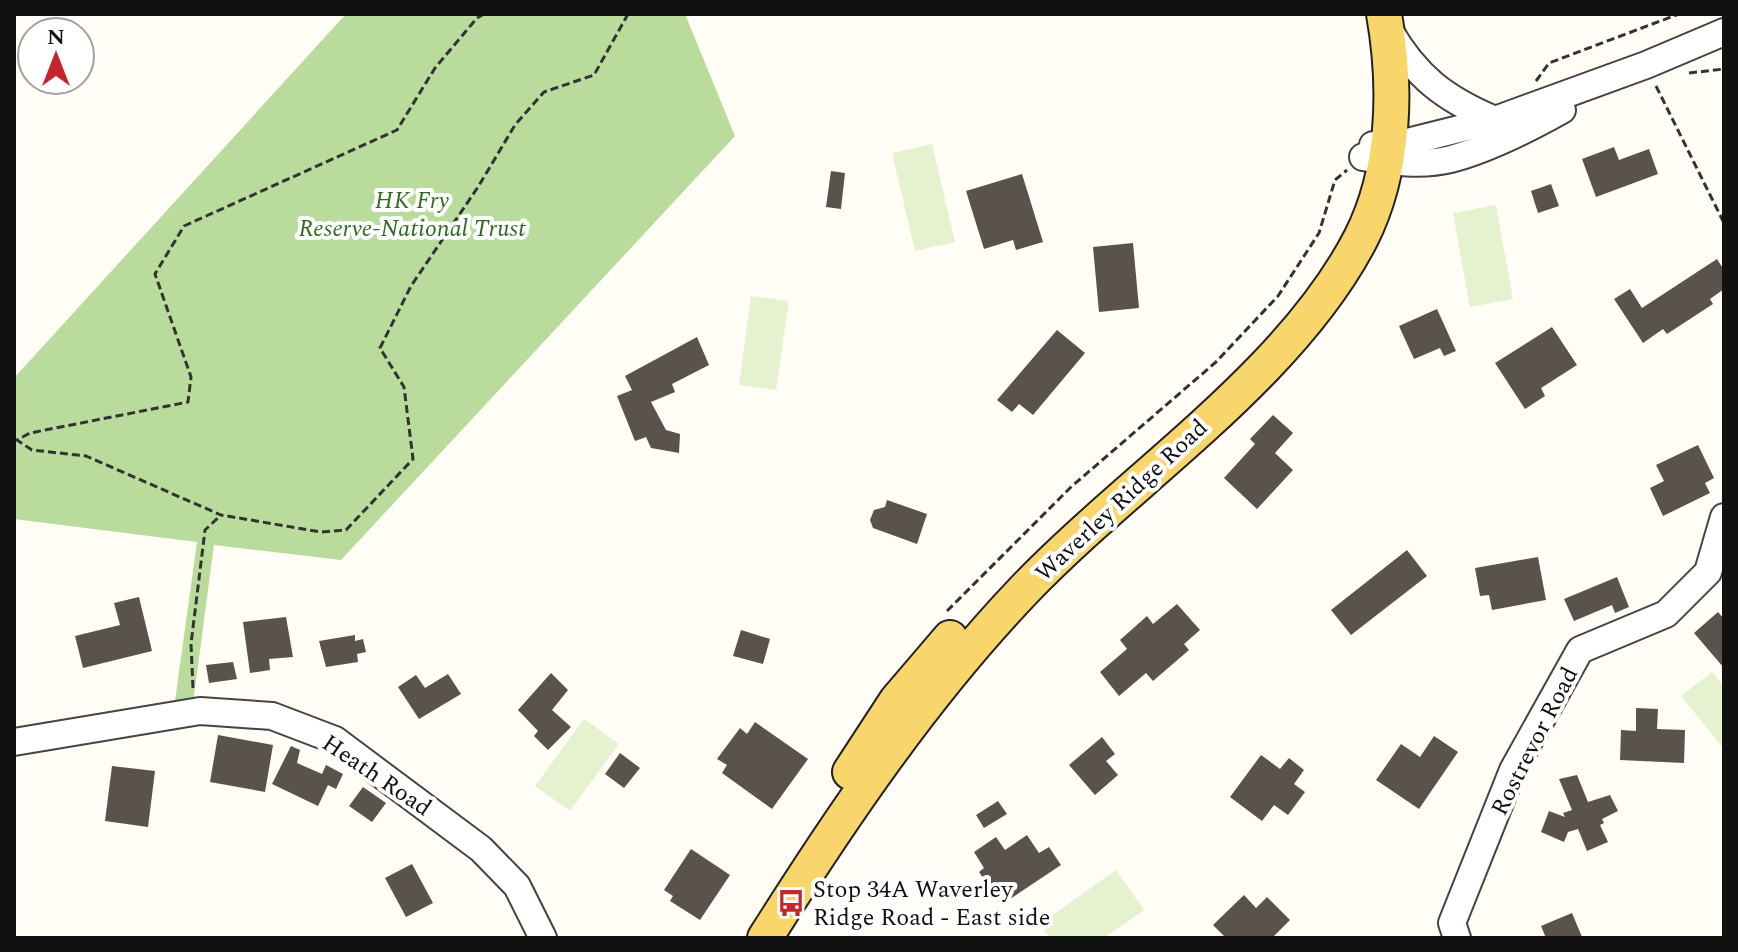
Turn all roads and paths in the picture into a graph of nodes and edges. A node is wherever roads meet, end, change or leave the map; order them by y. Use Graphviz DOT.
graph roads {
  1 [pos="484,14"];
  2 [pos="628,14"];
  3 [pos="1679,14"];
  4 [pos="1379,18"];
  5 [pos="1724,32"];
  6 [pos="1646,65"];
  7 [pos="1504,116"];
  8 [pos="1375,152"];
  9 [pos="1724,223"];
  10 [pos="221,515"];
  11 [pos="1724,517"];
  12 [pos="939,622"];
  13 [pos="192,672"];
  14 [pos="14,742"];
  15 [pos="543,938"];
  16 [pos="765,938"];
  17 [pos="1457,938"];
  1 -- 10 [label="path"];
  2 -- 10 [label="path"];
  3 -- 7 [label="path"];
  4 -- 7 [label="street, Waverley Ridge Road"];
  4 -- 8 [label="main road, Waverley Ridge Road"];
  5 -- 6 [label="street"];
  6 -- 7 [label="street"];
  6 -- 8 [label="street"];
  6 -- 9 [label="path"];
  7 -- 8 [label="street"];
  8 -- 12 [label="path"];
  8 -- 16 [label="main road, Waverley Ridge Road"];
  10 -- 13 [label="path"];
  11 -- 17 [label="street, Rostrevor Road"];
  14 -- 15 [label="street, Heath Road"];
}
